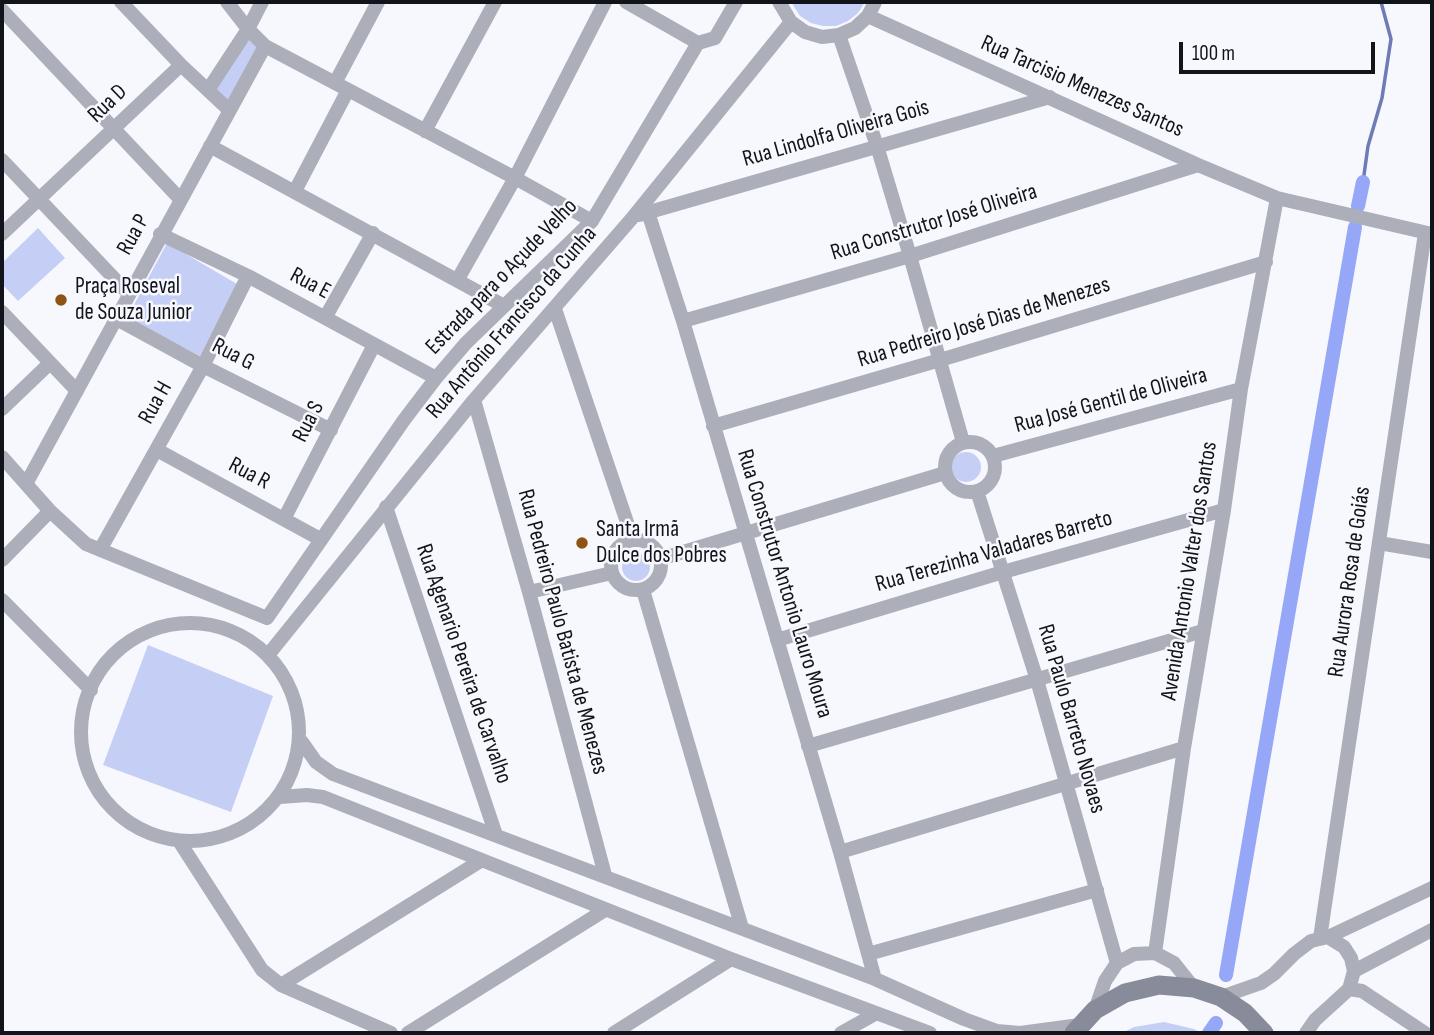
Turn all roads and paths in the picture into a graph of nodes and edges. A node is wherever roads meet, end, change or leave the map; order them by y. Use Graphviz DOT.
graph roads {
  1 [pos="121,2"];
  2 [pos="227,2"];
  3 [pos="262,2"];
  4 [pos="378,2"];
  5 [pos="495,2"];
  6 [pos="605,2"];
  7 [pos="625,2"];
  8 [pos="736,2"];
  9 [pos="779,2"];
  10 [pos="875,2"];
  11 [pos="2,10"];
  12 [pos="867,16"];
  13 [pos="791,22"];
  14 [pos="248,29"];
  15 [pos="839,35"];
  16 [pos="698,43"];
  17 [pos="265,46"];
  18 [pos="181,65"];
  19 [pos="342,87"];
  20 [pos="208,90"];
  21 [pos="1050,97"];
  22 [pos="229,110"];
  23 [pos="114,129"];
  24 [pos="425,131"];
  25 [pos="211,146"];
  26 [pos="877,146"];
  27 [pos="2,160"];
  28 [pos="1198,165"];
  29 [pos="514,178"];
  30 [pos="295,191"];
  31 [pos="1278,198"];
  32 [pos="180,199"];
  33 [pos="40,201"];
  34 [pos="643,211"];
  35 [pos="592,221"];
  36 [pos="373,233"];
  37 [pos="1428,233"];
  38 [pos="2,234"];
  39 [pos="160,234"];
  40 [pos="910,256"];
  41 [pos="1266,262"];
  42 [pos="247,276"];
  43 [pos="458,279"];
  44 [pos="128,293"];
  45 [pos="503,306"];
  46 [pos="555,309"];
  47 [pos="2,312"];
  48 [pos="115,318"];
  49 [pos="325,318"];
  50 [pos="683,321"];
  51 [pos="373,345"];
  52 [pos="940,360"];
  53 [pos="49,364"];
  54 [pos="203,366"];
  55 [pos="436,378"];
  56 [pos="1241,389"];
  57 [pos="77,391"];
  58 [pos="474,400"];
  59 [pos="2,409"];
  60 [pos="713,426"];
  61 [pos="331,429"];
  62 [pos="963,442"];
  63 [pos="156,450"];
  64 [pos="993,456"];
  65 [pos="2,457"];
  66 [pos="946,473"];
  67 [pos="26,484"];
  68 [pos="977,491"];
  69 [pos="386,507"];
  70 [pos="1224,510"];
  71 [pos="50,511"];
  72 [pos="284,519"];
  73 [pos="745,533"];
  74 [pos="320,539"];
  75 [pos="633,540"];
  76 [pos="1379,543"];
  77 [pos="100,550"];
  78 [pos="1432,552"];
  79 [pos="660,559"];
  80 [pos="2,560"];
  81 [pos="1003,572"];
  82 [pos="612,573"];
  83 [pos="643,590"];
  84 [pos="529,592"];
  85 [pos="2,600"];
  86 [pos="1203,631"];
  87 [pos="777,640"];
  88 [pos="268,655"];
  89 [pos="1037,680"];
  90 [pos="90,690"];
  91 [pos="302,742"];
  92 [pos="808,746"];
  93 [pos="1184,748"];
  94 [pos="1068,785"];
  95 [pos="280,797"];
  96 [pos="496,835"];
  97 [pos="179,841"];
  98 [pos="841,852"];
  99 [pos="482,860"];
  100 [pos="605,876"];
  101 [pos="1432,888"];
  102 [pos="1097,890"];
  103 [pos="606,910"];
  104 [pos="742,928"];
  105 [pos="1432,930"];
  106 [pos="1324,937"];
  107 [pos="1155,953"];
  108 [pos="868,954"];
  109 [pos="731,959"];
  110 [pos="1117,962"];
  111 [pos="1354,971"];
  112 [pos="875,979"];
  113 [pos="281,985"];
  114 [pos="1194,988"];
  115 [pos="1349,989"];
  116 [pos="1221,997"];
  117 [pos="1095,1010"];
  118 [pos="875,1014"];
  119 [pos="1077,1029"];
  120 [pos="391,1033"];
  121 [pos="408,1033"];
  122 [pos="614,1033"];
  123 [pos="841,1033"];
  124 [pos="930,1033"];
  125 [pos="1264,1033"];
  126 [pos="1307,1033"];
  127 [pos="1425,1033"];
  1 -- 18 [label="street"];
  2 -- 14 [label="street"];
  3 -- 14 [label="street"];
  4 -- 19 [label="street"];
  5 -- 24 [label="street"];
  6 -- 29 [label="street"];
  7 -- 16 [label="street"];
  8 -- 16 [label="street, Estrada para o Açude Velho"];
  9 -- 13 [label="street"];
  10 -- 12 [label="street"];
  11 -- 23 [label="street"];
  12 -- 15 [label="street"];
  12 -- 21 [label="street, Rua Tarcisio Menezes Santos"];
  13 -- 15 [label="street"];
  13 -- 34 [label="street, Rua Antônio Francisco da Cunha"];
  14 -- 17 [label="street"];
  14 -- 20 [label="street"];
  15 -- 26 [label="street"];
  16 -- 35 [label="street, Estrada para o Açude Velho"];
  17 -- 19 [label="street"];
  17 -- 22 [label="street, Rua P"];
  18 -- 20 [label="street"];
  18 -- 23 [label="street, Rua D"];
  19 -- 24 [label="street"];
  19 -- 30 [label="street"];
  20 -- 22 [label="street"];
  21 -- 26 [label="street, Rua Lindolfa Oliveira Gois"];
  21 -- 28 [label="street, Rua Tarcisio Menezes Santos"];
  22 -- 25 [label="street, Rua P"];
  23 -- 32 [label="street"];
  23 -- 33 [label="street, Rua D"];
  24 -- 29 [label="street"];
  25 -- 30 [label="street"];
  25 -- 32 [label="street, Rua P"];
  26 -- 34 [label="street, Rua Lindolfa Oliveira Gois"];
  26 -- 40 [label="street"];
  27 -- 33 [label="street"];
  28 -- 31 [label="street, Rua Tarcisio Menezes Santos"];
  28 -- 40 [label="street, Rua Construtor José Oliveira"];
  29 -- 35 [label="street"];
  29 -- 43 [label="street"];
  30 -- 36 [label="street"];
  31 -- 37 [label="street, Rua Tarcisio Menezes Santos"];
  31 -- 41 [label="street, Avenida Antonio Valter dos Santos"];
  32 -- 39 [label="street, Rua P"];
  33 -- 38 [label="street, Rua D"];
  33 -- 44 [label="street"];
  34 -- 46 [label="street, Rua Antônio Francisco da Cunha"];
  34 -- 50 [label="street, Rua Construtor Antonio Lauro Moura"];
  35 -- 45 [label="street, Estrada para o Açude Velho"];
  36 -- 43 [label="street"];
  36 -- 49 [label="street"];
  37 -- 76 [label="street, Rua Aurora Rosa de Goiás"];
  39 -- 42 [label="street, Rua E"];
  39 -- 44 [label="street, Rua P"];
  40 -- 50 [label="street, Rua Construtor José Oliveira"];
  40 -- 52 [label="street"];
  41 -- 52 [label="street, Rua Pedreiro José Dias de Menezes"];
  41 -- 56 [label="street, Avenida Antonio Valter dos Santos"];
  42 -- 49 [label="street, Rua E"];
  42 -- 54 [label="street, Rua H"];
  43 -- 45 [label="street"];
  44 -- 48 [label="street, Rua P"];
  45 -- 55 [label="street, Estrada para o Açude Velho"];
  46 -- 58 [label="street, Rua Antônio Francisco da Cunha"];
  46 -- 75 [label="street"];
  47 -- 53 [label="street"];
  48 -- 54 [label="street, Rua G"];
  48 -- 57 [label="street, Rua P"];
  49 -- 51 [label="street, Rua E"];
  50 -- 60 [label="street, Rua Construtor Antonio Lauro Moura"];
  51 -- 55 [label="street, Rua E"];
  51 -- 61 [label="street, Rua S"];
  52 -- 60 [label="street, Rua Pedreiro José Dias de Menezes"];
  52 -- 62 [label="street"];
  53 -- 57 [label="street"];
  53 -- 59 [label="street"];
  54 -- 61 [label="street, Rua G"];
  54 -- 63 [label="street, Rua H"];
  55 -- 74 [label="street, Estrada para o Açude Velho"];
  56 -- 64 [label="street, Rua José Gentil de Oliveira"];
  56 -- 70 [label="street, Avenida Antonio Valter dos Santos"];
  57 -- 67 [label="street, Rua P"];
  58 -- 69 [label="street, Rua Antônio Francisco da Cunha"];
  58 -- 84 [label="street, Rua Pedreiro Paulo Batista de Menezes"];
  60 -- 73 [label="street, Rua Construtor Antonio Lauro Moura"];
  61 -- 72 [label="street, Rua S"];
  62 -- 64 [label="street"];
  62 -- 66 [label="street"];
  63 -- 72 [label="street, Rua R"];
  63 -- 77 [label="street, Rua H"];
  64 -- 68 [label="street"];
  65 -- 67 [label="street"];
  66 -- 68 [label="street"];
  66 -- 73 [label="street"];
  67 -- 71 [label="street"];
  68 -- 81 [label="street, Rua Paulo Barreto Novaes"];
  69 -- 88 [label="street, Rua Antônio Francisco da Cunha"];
  69 -- 96 [label="street, Rua Agenario Pereira de Carvalho"];
  70 -- 81 [label="street, Rua Terezinha Valadares Barreto"];
  70 -- 86 [label="street, Avenida Antonio Valter dos Santos"];
  71 -- 77 [label="street"];
  71 -- 80 [label="street"];
  72 -- 74 [label="street, Rua R"];
  73 -- 79 [label="street"];
  73 -- 87 [label="street, Rua Construtor Antonio Lauro Moura"];
  74 -- 77 [label="street, Estrada para o Açude Velho"];
  75 -- 79 [label="street"];
  75 -- 82 [label="street"];
  76 -- 78 [label="street"];
  76 -- 106 [label="street, Rua Aurora Rosa de Goiás"];
  79 -- 83 [label="street"];
  81 -- 87 [label="street, Rua Terezinha Valadares Barreto"];
  81 -- 89 [label="street, Rua Paulo Barreto Novaes"];
  82 -- 83 [label="street"];
  82 -- 84 [label="street"];
  83 -- 104 [label="street"];
  84 -- 100 [label="street, Rua Pedreiro Paulo Batista de Menezes"];
  85 -- 90 [label="street"];
  86 -- 89 [label="street"];
  86 -- 93 [label="street, Avenida Antonio Valter dos Santos"];
  87 -- 92 [label="street, Rua Construtor Antonio Lauro Moura"];
  88 -- 90 [label="street"];
  88 -- 91 [label="street"];
  89 -- 92 [label="street"];
  89 -- 94 [label="street, Rua Paulo Barreto Novaes"];
  90 -- 97 [label="street"];
  91 -- 95 [label="street"];
  91 -- 96 [label="street"];
  92 -- 98 [label="street, Rua Construtor Antonio Lauro Moura"];
  93 -- 94 [label="street"];
  93 -- 107 [label="street, Avenida Antonio Valter dos Santos"];
  94 -- 98 [label="street"];
  94 -- 102 [label="street, Rua Paulo Barreto Novaes"];
  95 -- 97 [label="street"];
  95 -- 99 [label="street"];
  96 -- 100 [label="street"];
  97 -- 113 [label="street"];
  98 -- 108 [label="street, Rua Construtor Antonio Lauro Moura"];
  99 -- 103 [label="street"];
  99 -- 113 [label="street"];
  100 -- 104 [label="street"];
  101 -- 106 [label="street"];
  102 -- 108 [label="street"];
  102 -- 110 [label="street, Rua Paulo Barreto Novaes"];
  103 -- 109 [label="street"];
  103 -- 121 [label="street"];
  104 -- 112 [label="street"];
  105 -- 111 [label="street"];
  106 -- 111 [label="street"];
  106 -- 116 [label="street"];
  107 -- 110 [label="street"];
  107 -- 114 [label="street"];
  108 -- 112 [label="street, Rua Construtor Antonio Lauro Moura"];
  109 -- 118 [label="street"];
  109 -- 122 [label="street"];
  110 -- 117 [label="street"];
  111 -- 115 [label="street"];
  112 -- 119 [label="street"];
  113 -- 120 [label="street"];
  114 -- 116 [label="street"];
  114 -- 117 [label="street"];
  115 -- 126 [label="street"];
  115 -- 127 [label="street"];
  116 -- 125 [label="street"];
  117 -- 119 [label="street"];
  118 -- 123 [label="street"];
  118 -- 124 [label="street"];
}
